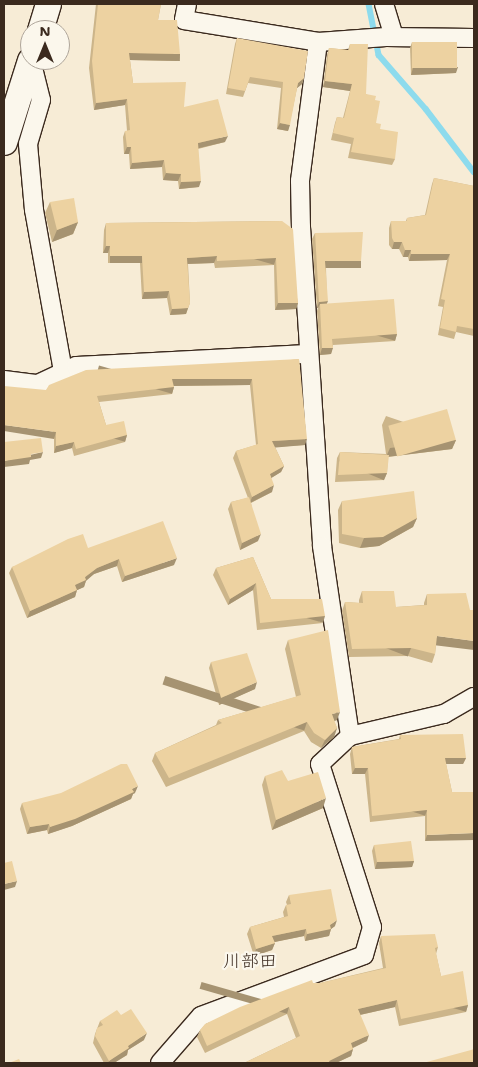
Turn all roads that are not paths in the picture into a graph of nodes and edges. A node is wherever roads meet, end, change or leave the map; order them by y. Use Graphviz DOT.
graph roads {
  1 [pos="48,4"];
  2 [pos="186,4"];
  3 [pos="384,4"];
  4 [pos="43,20"];
  5 [pos="390,37"];
  6 [pos="474,38"];
  7 [pos="318,42"];
  8 [pos="27,70"];
  9 [pos="33,70"];
  10 [pos="4,142"];
  11 [pos="308,354"];
  12 [pos="63,371"];
  13 [pos="4,380"];
  14 [pos="474,697"];
  15 [pos="350,736"];
  16 [pos="170,1060"];
  1 -- 4 [label="main road"];
  2 -- 7 [label="street"];
  3 -- 5 [label="street"];
  5 -- 6 [label="street"];
  5 -- 7 [label="street"];
  7 -- 11 [label="street"];
  8 -- 10 [label="main road"];
  9 -- 12 [label="street"];
  11 -- 12 [label="street"];
  11 -- 15 [label="street"];
  12 -- 13 [label="street"];
  14 -- 15 [label="street"];
  15 -- 16 [label="street"];
}
